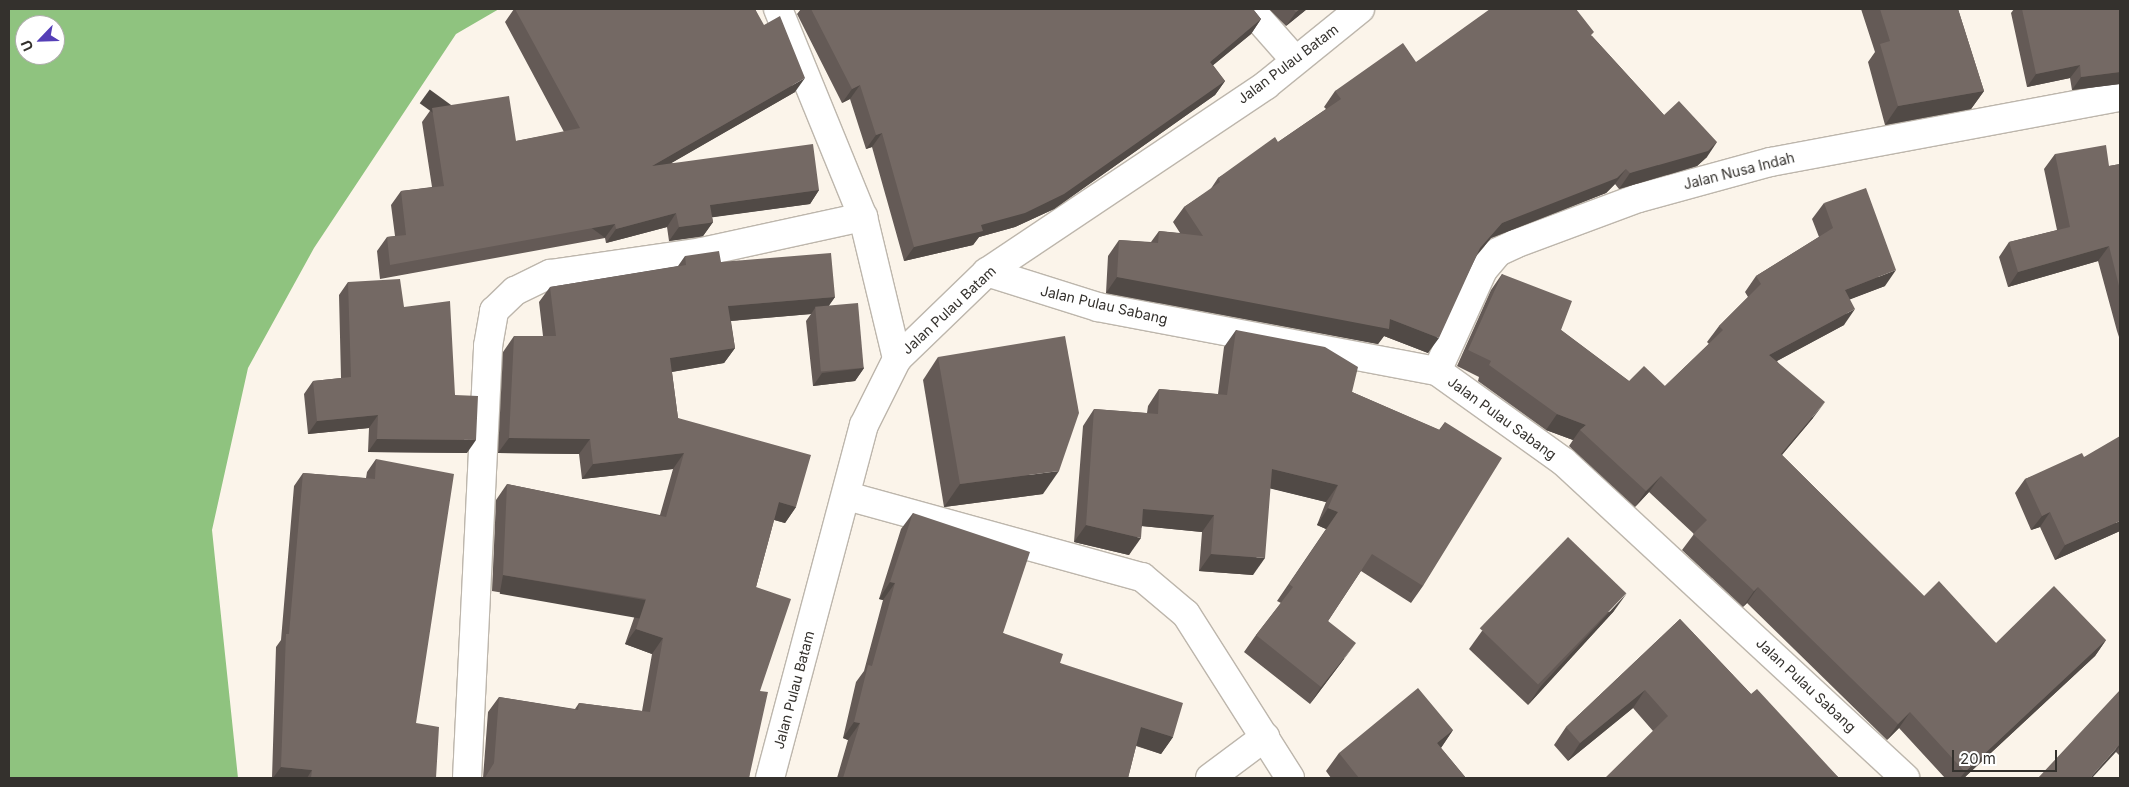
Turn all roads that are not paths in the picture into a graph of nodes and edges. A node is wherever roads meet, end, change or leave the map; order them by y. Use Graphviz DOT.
graph roads {
  1 [pos="778,9"];
  2 [pos="1250,9"];
  3 [pos="1360,9"];
  4 [pos="1295,60"];
  5 [pos="2120,97"];
  6 [pos="863,217"];
  7 [pos="988,272"];
  8 [pos="897,359"];
  9 [pos="1437,371"];
  10 [pos="846,496"];
  11 [pos="1266,737"];
  12 [pos="467,778"];
  13 [pos="770,778"];
  14 [pos="1210,778"];
  15 [pos="1290,778"];
  16 [pos="1906,778"];
  1 -- 6 [label="main road"];
  2 -- 4 [label="main road"];
  3 -- 4 [label="main road, Jalan Pulau Batam"];
  4 -- 7 [label="main road, Jalan Pulau Batam"];
  5 -- 9 [label="main road, Jalan Nusa Indah"];
  6 -- 8 [label="main road"];
  6 -- 12 [label="main road"];
  7 -- 8 [label="main road, Jalan Pulau Batam"];
  7 -- 9 [label="main road, Jalan Pulau Sabang"];
  8 -- 10 [label="main road, Jalan Pulau Batam"];
  9 -- 16 [label="main road, Jalan Pulau Sabang"];
  10 -- 11 [label="main road"];
  10 -- 13 [label="main road, Jalan Pulau Batam"];
  11 -- 14 [label="main road"];
  11 -- 15 [label="main road"];
}
